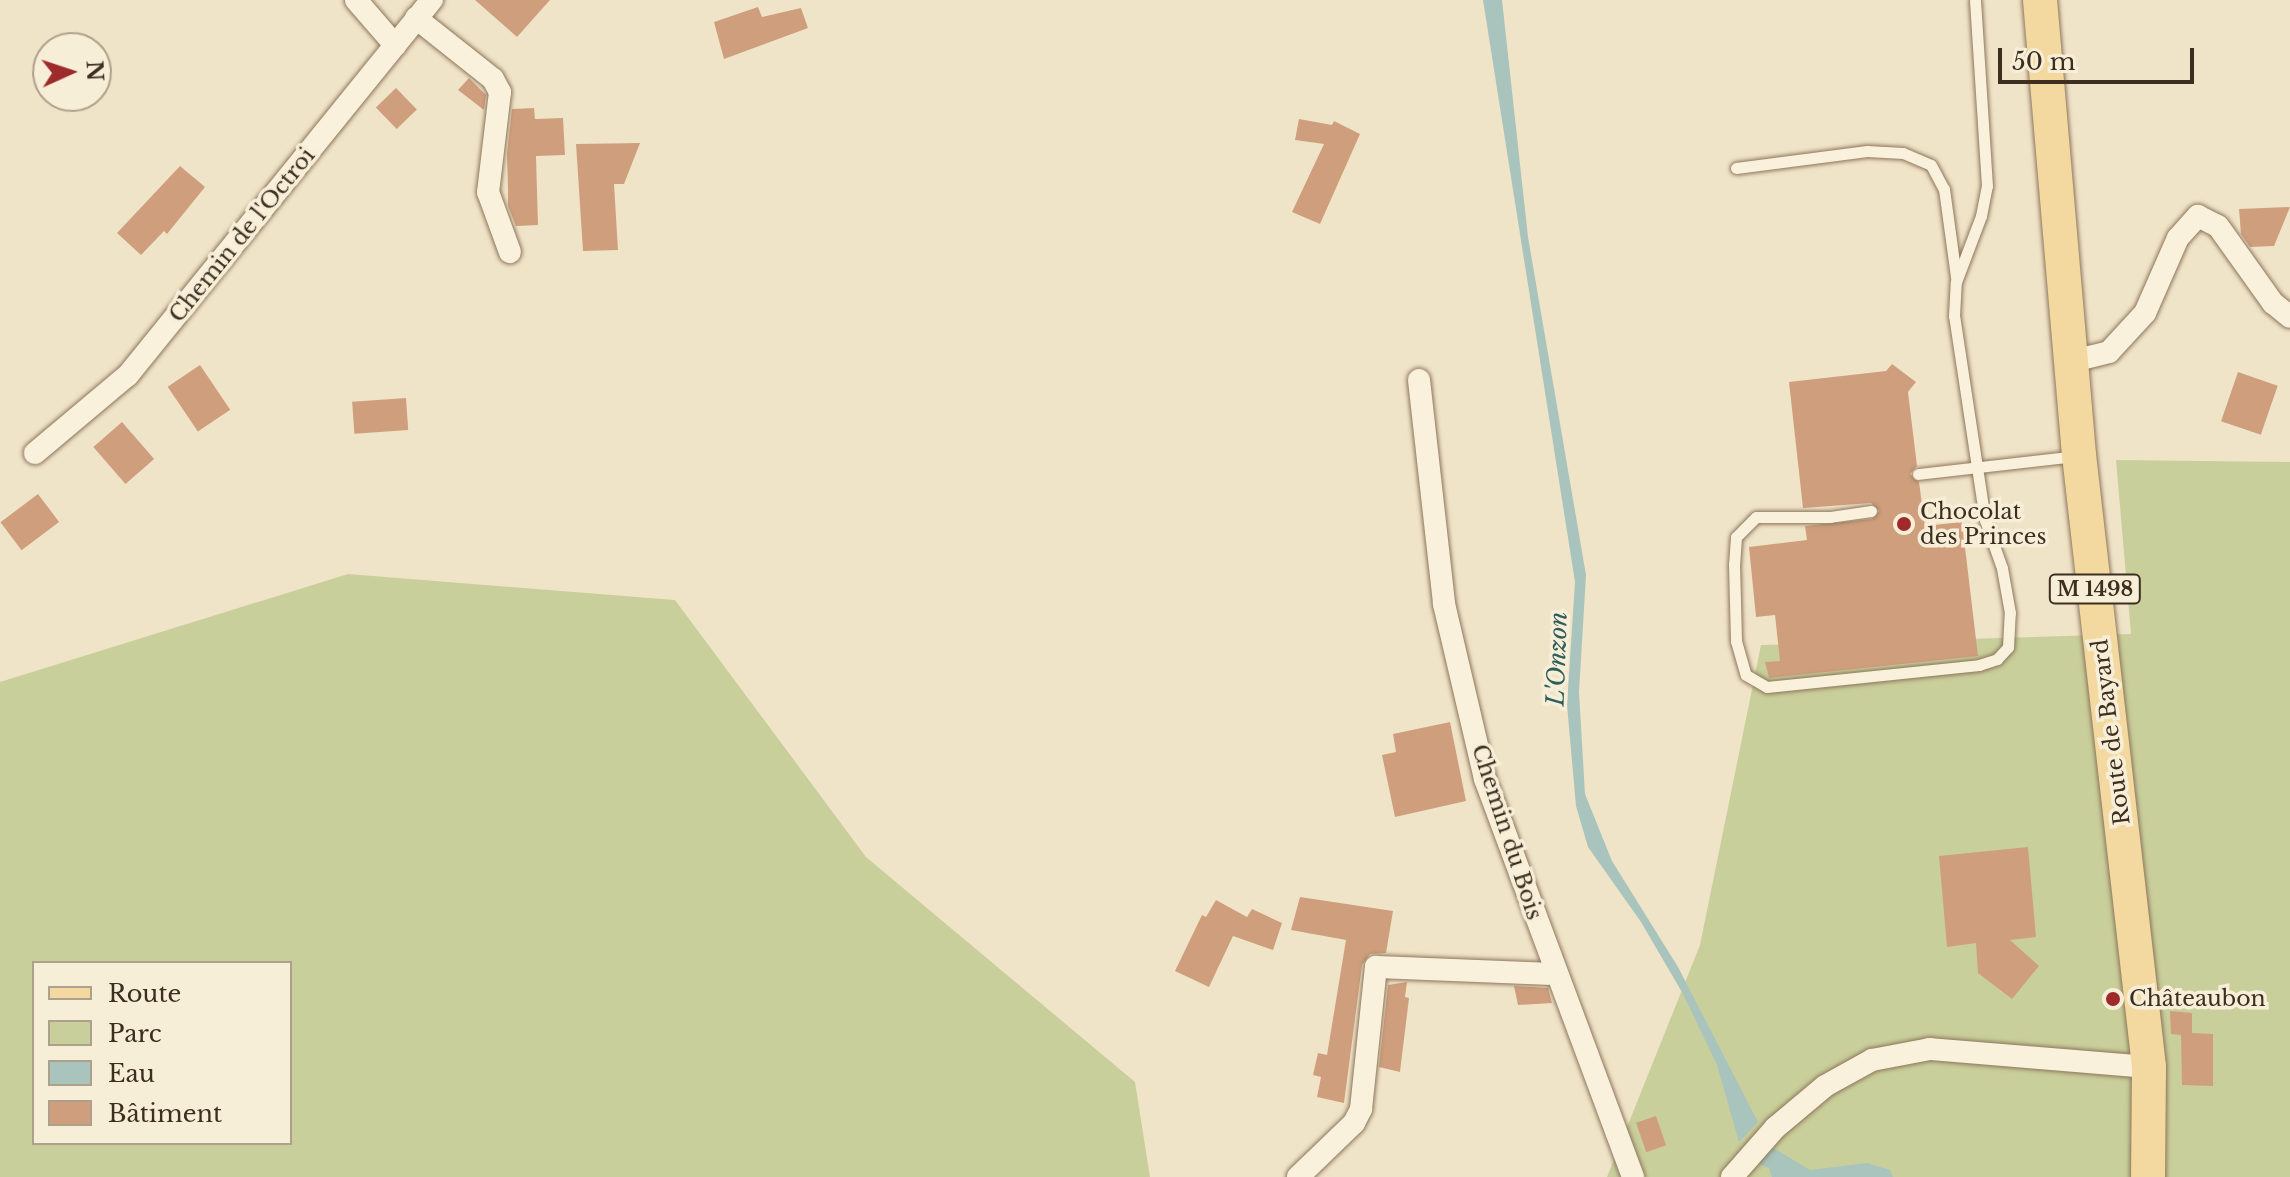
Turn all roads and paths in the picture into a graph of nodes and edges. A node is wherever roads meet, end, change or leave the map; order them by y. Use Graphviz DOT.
graph roads {
  1 [pos="356,0"];
  2 [pos="432,0"];
  3 [pos="1975,0"];
  4 [pos="2040,0"];
  5 [pos="416,18"];
  6 [pos="395,45"];
  7 [pos="1736,168"];
  8 [pos="510,252"];
  9 [pos="1956,282"];
  10 [pos="2290,317"];
  11 [pos="2073,361"];
  12 [pos="1419,380"];
  13 [pos="35,453"];
  14 [pos="2079,455"];
  15 [pos="1979,466"];
  16 [pos="1918,474"];
  17 [pos="1871,511"];
  18 [pos="1554,974"];
  19 [pos="2149,1067"];
  20 [pos="1740,1168"];
  21 [pos="1298,1177"];
  22 [pos="1633,1177"];
  23 [pos="2148,1177"];
  1 -- 6 [label="street"];
  2 -- 5 [label="street, Chemin de l'Octroi"];
  3 -- 9 [label="lane"];
  4 -- 11 [label="main road, Route de Bayard / M 1498"];
  5 -- 6 [label="street, Chemin de l'Octroi"];
  5 -- 8 [label="street"];
  6 -- 13 [label="street, Chemin de l'Octroi"];
  7 -- 9 [label="lane"];
  9 -- 15 [label="lane"];
  10 -- 11 [label="street"];
  11 -- 14 [label="main road, Route de Bayard / M 1498"];
  12 -- 18 [label="street, Chemin du Bois"];
  14 -- 15 [label="lane"];
  14 -- 19 [label="main road, Route de Bayard / M 1498"];
  15 -- 16 [label="lane"];
  15 -- 17 [label="lane"];
  18 -- 21 [label="street"];
  18 -- 22 [label="street, Chemin du Bois"];
  19 -- 20 [label="street"];
  19 -- 23 [label="main road, Route de Bayard / M 1498"];
}
